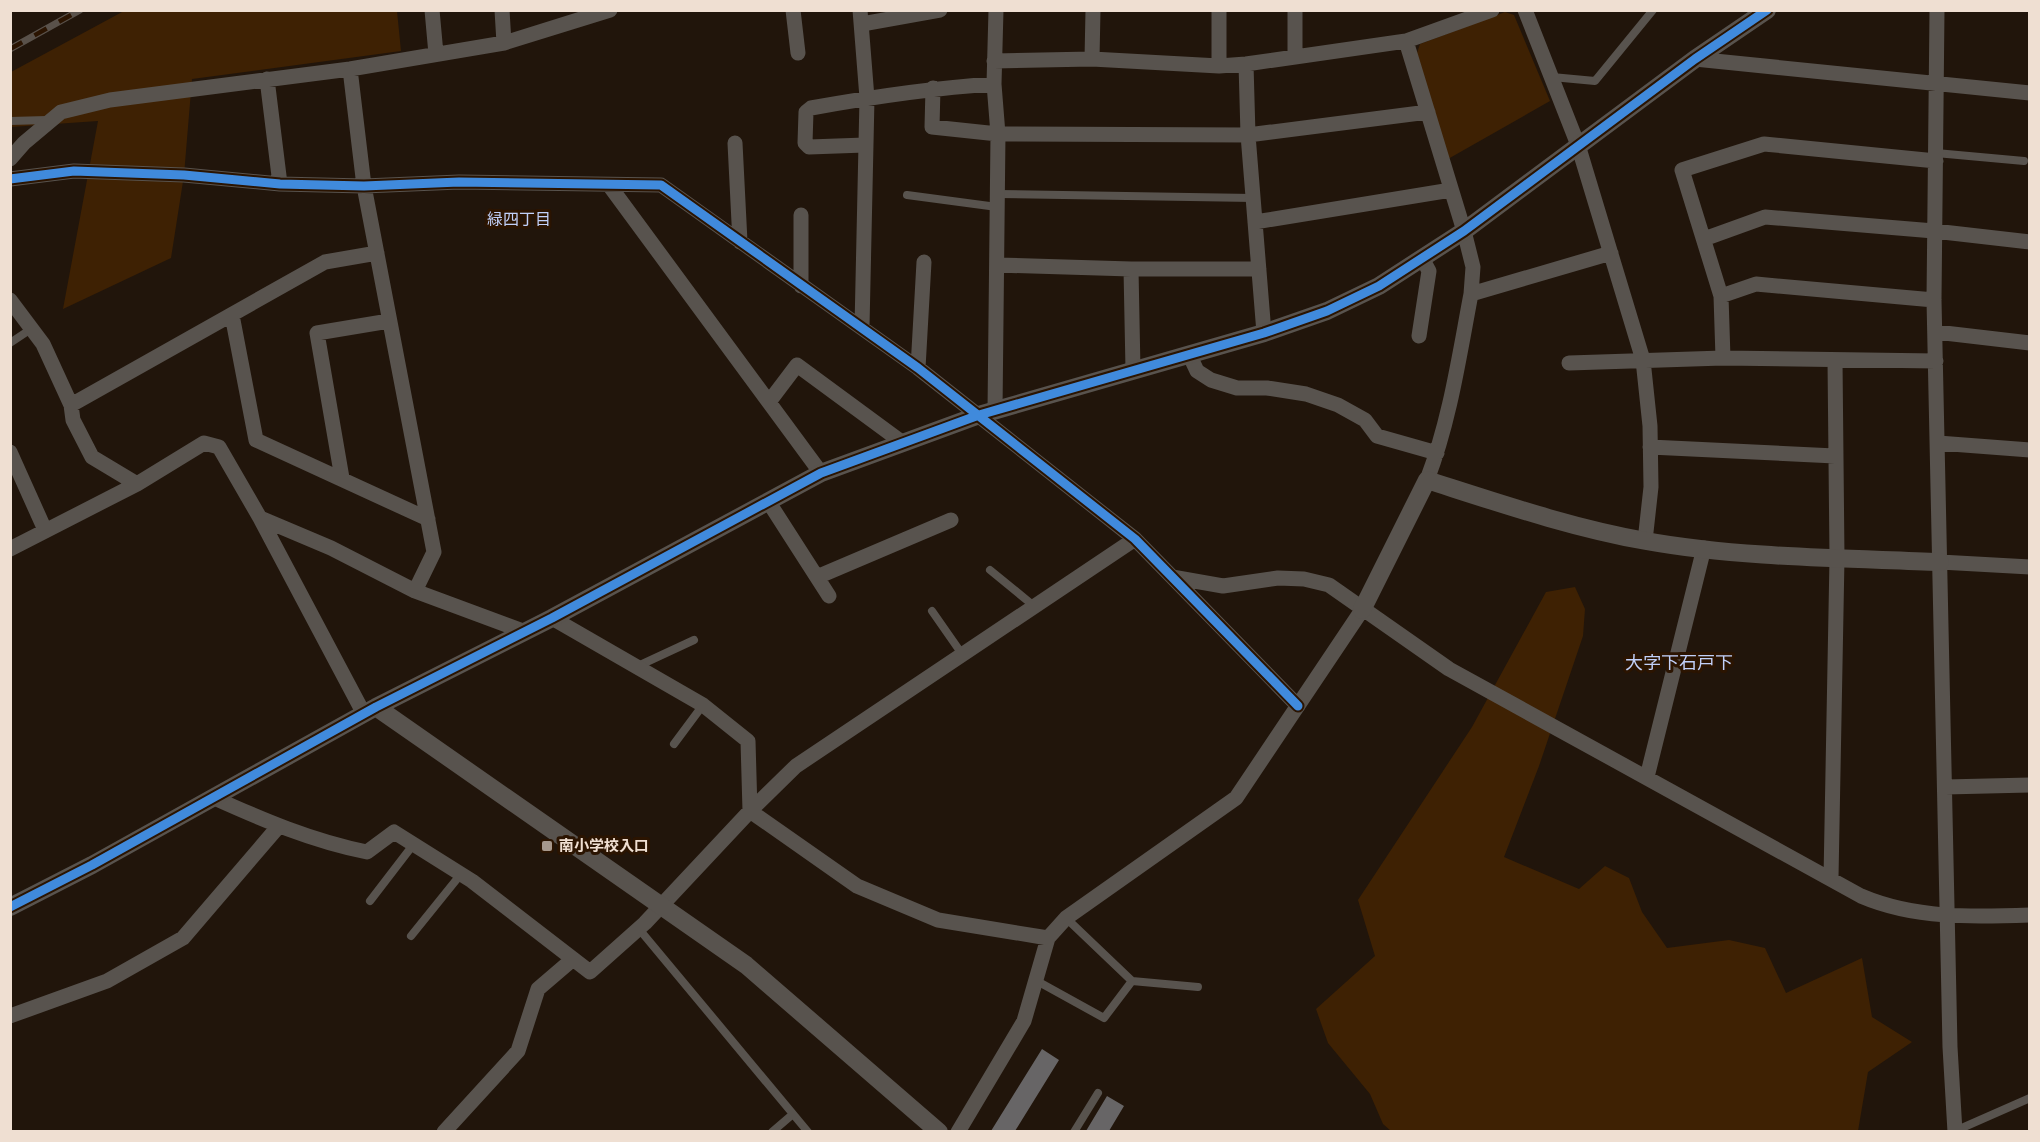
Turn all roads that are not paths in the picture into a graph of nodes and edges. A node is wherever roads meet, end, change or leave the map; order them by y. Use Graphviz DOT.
graph roads {
  1 [pos="432,10"];
  2 [pos="502,10"];
  3 [pos="610,10"];
  4 [pos="794,10"];
  5 [pos="940,10"];
  6 [pos="996,10"];
  7 [pos="1094,10"];
  8 [pos="1219,10"];
  9 [pos="1295,10"];
  10 [pos="1492,10"];
  11 [pos="1525,10"];
  12 [pos="1653,10"];
  13 [pos="1767,10"];
  14 [pos="1937,10"];
  15 [pos="861,17"];
  16 [pos="1406,41"];
  17 [pos="504,43"];
  18 [pos="798,53"];
  19 [pos="436,54"];
  20 [pos="1295,57"];
  21 [pos="1092,59"];
  22 [pos="1695,59"];
  23 [pos="994,61"];
  24 [pos="1246,64"];
  25 [pos="1219,66"];
  26 [pos="350,69"];
  27 [pos="1552,77"];
  28 [pos="267,80"];
  29 [pos="1938,83"];
  30 [pos="993,84"];
  31 [pos="933,88"];
  32 [pos="2030,93"];
  33 [pos="867,98"];
  34 [pos="1428,112"];
  35 [pos="52,120"];
  36 [pos="10,121"];
  37 [pos="998,134"];
  38 [pos="1248,135"];
  39 [pos="735,142"];
  40 [pos="1578,144"];
  41 [pos="866,146"];
  42 [pos="1936,157"];
  43 [pos="10,159"];
  44 [pos="2024,161"];
  45 [pos="10,180"];
  46 [pos="280,184"];
  47 [pos="609,185"];
  48 [pos="364,186"];
  49 [pos="1451,190"];
  50 [pos="907,195"];
  51 [pos="1253,198"];
  52 [pos="997,200"];
  53 [pos="801,215"];
  54 [pos="1255,222"];
  55 [pos="1464,231"];
  56 [pos="1934,231"];
  57 [pos="1704,239"];
  58 [pos="740,243"];
  59 [pos="2030,243"];
  60 [pos="377,253"];
  61 [pos="1611,253"];
  62 [pos="1423,260"];
  63 [pos="924,262"];
  64 [pos="997,265"];
  65 [pos="1131,268"];
  66 [pos="1259,269"];
  67 [pos="801,286"];
  68 [pos="1471,294"];
  69 [pos="1721,296"];
  70 [pos="10,300"];
  71 [pos="1934,300"];
  72 [pos="232,315"];
  73 [pos="389,321"];
  74 [pos="862,327"];
  75 [pos="32,329"];
  76 [pos="1936,332"];
  77 [pos="1264,333"];
  78 [pos="1419,336"];
  79 [pos="10,343"];
  80 [pos="2030,343"];
  81 [pos="1189,354"];
  82 [pos="1723,358"];
  83 [pos="1643,360"];
  84 [pos="1835,360"];
  85 [pos="1936,361"];
  86 [pos="1569,363"];
  87 [pos="918,368"];
  88 [pos="1133,370"];
  89 [pos="769,402"];
  90 [pos="71,405"];
  91 [pos="987,413"];
  92 [pos="903,443"];
  93 [pos="1938,443"];
  94 [pos="1650,447"];
  95 [pos="2030,450"];
  96 [pos="10,452"];
  97 [pos="1437,453"];
  98 [pos="1835,456"];
  99 [pos="822,473"];
  100 [pos="342,478"];
  101 [pos="1427,480"];
  102 [pos="137,484"];
  103 [pos="768,501"];
  104 [pos="260,518"];
  105 [pos="428,519"];
  106 [pos="951,520"];
  107 [pos="45,530"];
  108 [pos="1135,539"];
  109 [pos="1645,541"];
  110 [pos="1704,548"];
  111 [pos="10,549"];
  112 [pos="1837,558"];
  113 [pos="1941,562"];
  114 [pos="2030,567"];
  115 [pos="990,570"];
  116 [pos="817,577"];
  117 [pos="1172,577"];
  118 [pos="415,591"];
  119 [pos="829,596"];
  120 [pos="1034,606"];
  121 [pos="1362,610"];
  122 [pos="932,611"];
  123 [pos="552,618"];
  124 [pos="523,631"];
  125 [pos="694,640"];
  126 [pos="963,654"];
  127 [pos="638,666"];
  128 [pos="703,705"];
  129 [pos="1298,706"];
  130 [pos="370,711"];
  131 [pos="674,744"];
  132 [pos="1647,777"];
  133 [pos="2030,785"];
  134 [pos="1945,787"];
  135 [pos="212,797"];
  136 [pos="750,811"];
  137 [pos="278,826"];
  138 [pos="413,845"];
  139 [pos="461,874"];
  140 [pos="1831,878"];
  141 [pos="370,900"];
  142 [pos="661,904"];
  143 [pos="10,907"];
  144 [pos="2030,915"];
  145 [pos="1949,916"];
  146 [pos="1066,918"];
  147 [pos="639,929"];
  148 [pos="411,936"];
  149 [pos="1048,938"];
  150 [pos="573,959"];
  151 [pos="1037,981"];
  152 [pos="1132,981"];
  153 [pos="1198,987"];
  154 [pos="10,1016"];
  155 [pos="1098,1093"];
  156 [pos="2030,1098"];
  157 [pos="793,1114"];
  158 [pos="444,1131"];
  159 [pos="772,1131"];
  160 [pos="808,1131"];
  161 [pos="939,1131"];
  162 [pos="958,1131"];
  163 [pos="1074,1131"];
  164 [pos="1955,1131"];
  1 -- 19 [label="street"];
  2 -- 17 [label="street"];
  3 -- 17 [label="street"];
  4 -- 18 [label="street"];
  5 -- 15 [label="street"];
  6 -- 23 [label="street"];
  7 -- 21 [label="street"];
  8 -- 25 [label="street"];
  9 -- 20 [label="street"];
  10 -- 16 [label="street"];
  11 -- 27 [label="street"];
  12 -- 27 [label="lane"];
  13 -- 22 [label="street"];
  14 -- 29 [label="street"];
  15 -- 33 [label="street"];
  16 -- 20 [label="street"];
  16 -- 34 [label="street"];
  17 -- 19 [label="street"];
  19 -- 26 [label="street"];
  20 -- 24 [label="street"];
  21 -- 23 [label="street"];
  21 -- 25 [label="street"];
  22 -- 29 [label="street"];
  22 -- 40 [label="street"];
  23 -- 30 [label="street"];
  24 -- 25 [label="street"];
  24 -- 38 [label="street"];
  26 -- 28 [label="street"];
  26 -- 48 [label="street"];
  27 -- 40 [label="street"];
  28 -- 35 [label="street"];
  28 -- 46 [label="street"];
  29 -- 32 [label="street"];
  29 -- 42 [label="street"];
  30 -- 31 [label="street"];
  30 -- 37 [label="street"];
  31 -- 33 [label="street"];
  31 -- 37 [label="street"];
  33 -- 41 [label="street"];
  33 -- 41 [label="street"];
  34 -- 38 [label="street"];
  34 -- 49 [label="street"];
  35 -- 36 [label="lane"];
  35 -- 43 [label="street"];
  37 -- 38 [label="street"];
  37 -- 52 [label="street"];
  38 -- 51 [label="street"];
  39 -- 58 [label="street"];
  40 -- 55 [label="street"];
  40 -- 61 [label="street"];
  41 -- 74 [label="street"];
  42 -- 44 [label="lane"];
  42 -- 56 [label="street"];
  42 -- 57 [label="street"];
  45 -- 46 [label="street"];
  46 -- 48 [label="street"];
  47 -- 48 [label="street"];
  47 -- 58 [label="street"];
  47 -- 89 [label="street"];
  48 -- 60 [label="street"];
  49 -- 54 [label="street"];
  49 -- 55 [label="street"];
  50 -- 52 [label="lane"];
  51 -- 52 [label="lane"];
  51 -- 54 [label="street"];
  52 -- 64 [label="street"];
  53 -- 67 [label="street"];
  54 -- 66 [label="street"];
  55 -- 62 [label="street"];
  55 -- 68 [label="street"];
  56 -- 57 [label="street"];
  56 -- 59 [label="street"];
  56 -- 71 [label="street"];
  57 -- 69 [label="street"];
  58 -- 67 [label="street"];
  60 -- 72 [label="street"];
  60 -- 73 [label="street"];
  61 -- 68 [label="street"];
  61 -- 83 [label="street"];
  62 -- 77 [label="street"];
  62 -- 78 [label="street"];
  63 -- 87 [label="street"];
  64 -- 65 [label="street"];
  64 -- 91 [label="street"];
  65 -- 66 [label="street"];
  65 -- 88 [label="street"];
  66 -- 77 [label="street"];
  67 -- 74 [label="street"];
  68 -- 97 [label="street"];
  69 -- 71 [label="street"];
  69 -- 82 [label="street"];
  70 -- 75 [label="street"];
  71 -- 76 [label="street"];
  72 -- 90 [label="street"];
  72 -- 100 [label="street"];
  73 -- 100 [label="street"];
  73 -- 105 [label="street"];
  74 -- 87 [label="street"];
  75 -- 79 [label="lane"];
  75 -- 90 [label="street"];
  76 -- 80 [label="street"];
  76 -- 85 [label="street"];
  77 -- 81 [label="street"];
  81 -- 88 [label="street"];
  81 -- 97 [label="street"];
  82 -- 83 [label="street"];
  82 -- 84 [label="street"];
  83 -- 86 [label="street"];
  83 -- 94 [label="street"];
  84 -- 85 [label="street"];
  84 -- 98 [label="street"];
  85 -- 93 [label="street"];
  87 -- 91 [label="street"];
  88 -- 91 [label="street"];
  89 -- 92 [label="street"];
  89 -- 99 [label="street"];
  90 -- 102 [label="street"];
  91 -- 92 [label="street"];
  91 -- 108 [label="street"];
  92 -- 99 [label="street"];
  93 -- 95 [label="street"];
  93 -- 113 [label="street"];
  94 -- 98 [label="street"];
  94 -- 109 [label="street"];
  96 -- 107 [label="street"];
  97 -- 101 [label="street"];
  98 -- 112 [label="street"];
  99 -- 103 [label="street"];
  100 -- 105 [label="street"];
  101 -- 109 [label="street"];
  101 -- 121 [label="street"];
  102 -- 104 [label="street"];
  102 -- 107 [label="street"];
  103 -- 116 [label="street"];
  103 -- 123 [label="street"];
  104 -- 118 [label="street"];
  104 -- 130 [label="street"];
  105 -- 118 [label="street"];
  106 -- 116 [label="street"];
  107 -- 111 [label="street"];
  108 -- 117 [label="street"];
  108 -- 120 [label="street"];
  109 -- 110 [label="street"];
  110 -- 112 [label="street"];
  110 -- 132 [label="street"];
  112 -- 113 [label="street"];
  112 -- 140 [label="street"];
  113 -- 114 [label="street"];
  113 -- 134 [label="street"];
  115 -- 120 [label="lane"];
  116 -- 119 [label="street"];
  117 -- 121 [label="street"];
  117 -- 129 [label="street"];
  118 -- 124 [label="street"];
  120 -- 126 [label="street"];
  121 -- 129 [label="street"];
  121 -- 132 [label="street"];
  122 -- 126 [label="lane"];
  123 -- 124 [label="street"];
  123 -- 127 [label="street"];
  124 -- 130 [label="street"];
  125 -- 127 [label="lane"];
  126 -- 136 [label="street"];
  127 -- 128 [label="street"];
  128 -- 131 [label="lane"];
  128 -- 136 [label="street"];
  129 -- 146 [label="street"];
  130 -- 135 [label="street"];
  130 -- 142 [label="street"];
  132 -- 140 [label="street"];
  133 -- 134 [label="street"];
  134 -- 145 [label="street"];
  135 -- 137 [label="street"];
  135 -- 143 [label="street"];
  136 -- 142 [label="street"];
  136 -- 149 [label="street"];
  137 -- 138 [label="street"];
  137 -- 154 [label="street"];
  138 -- 139 [label="street"];
  138 -- 141 [label="lane"];
  139 -- 148 [label="lane"];
  139 -- 150 [label="street"];
  140 -- 145 [label="street"];
  142 -- 147 [label="street"];
  142 -- 161 [label="street"];
  144 -- 145 [label="street"];
  145 -- 164 [label="street"];
  146 -- 149 [label="street"];
  146 -- 152 [label="lane"];
  147 -- 150 [label="street"];
  147 -- 157 [label="lane"];
  149 -- 151 [label="street"];
  150 -- 158 [label="street"];
  151 -- 152 [label="lane"];
  151 -- 162 [label="street"];
  152 -- 153 [label="lane"];
  155 -- 163 [label="lane"];
  156 -- 164 [label="lane"];
  157 -- 159 [label="lane"];
  157 -- 160 [label="lane"];
}
